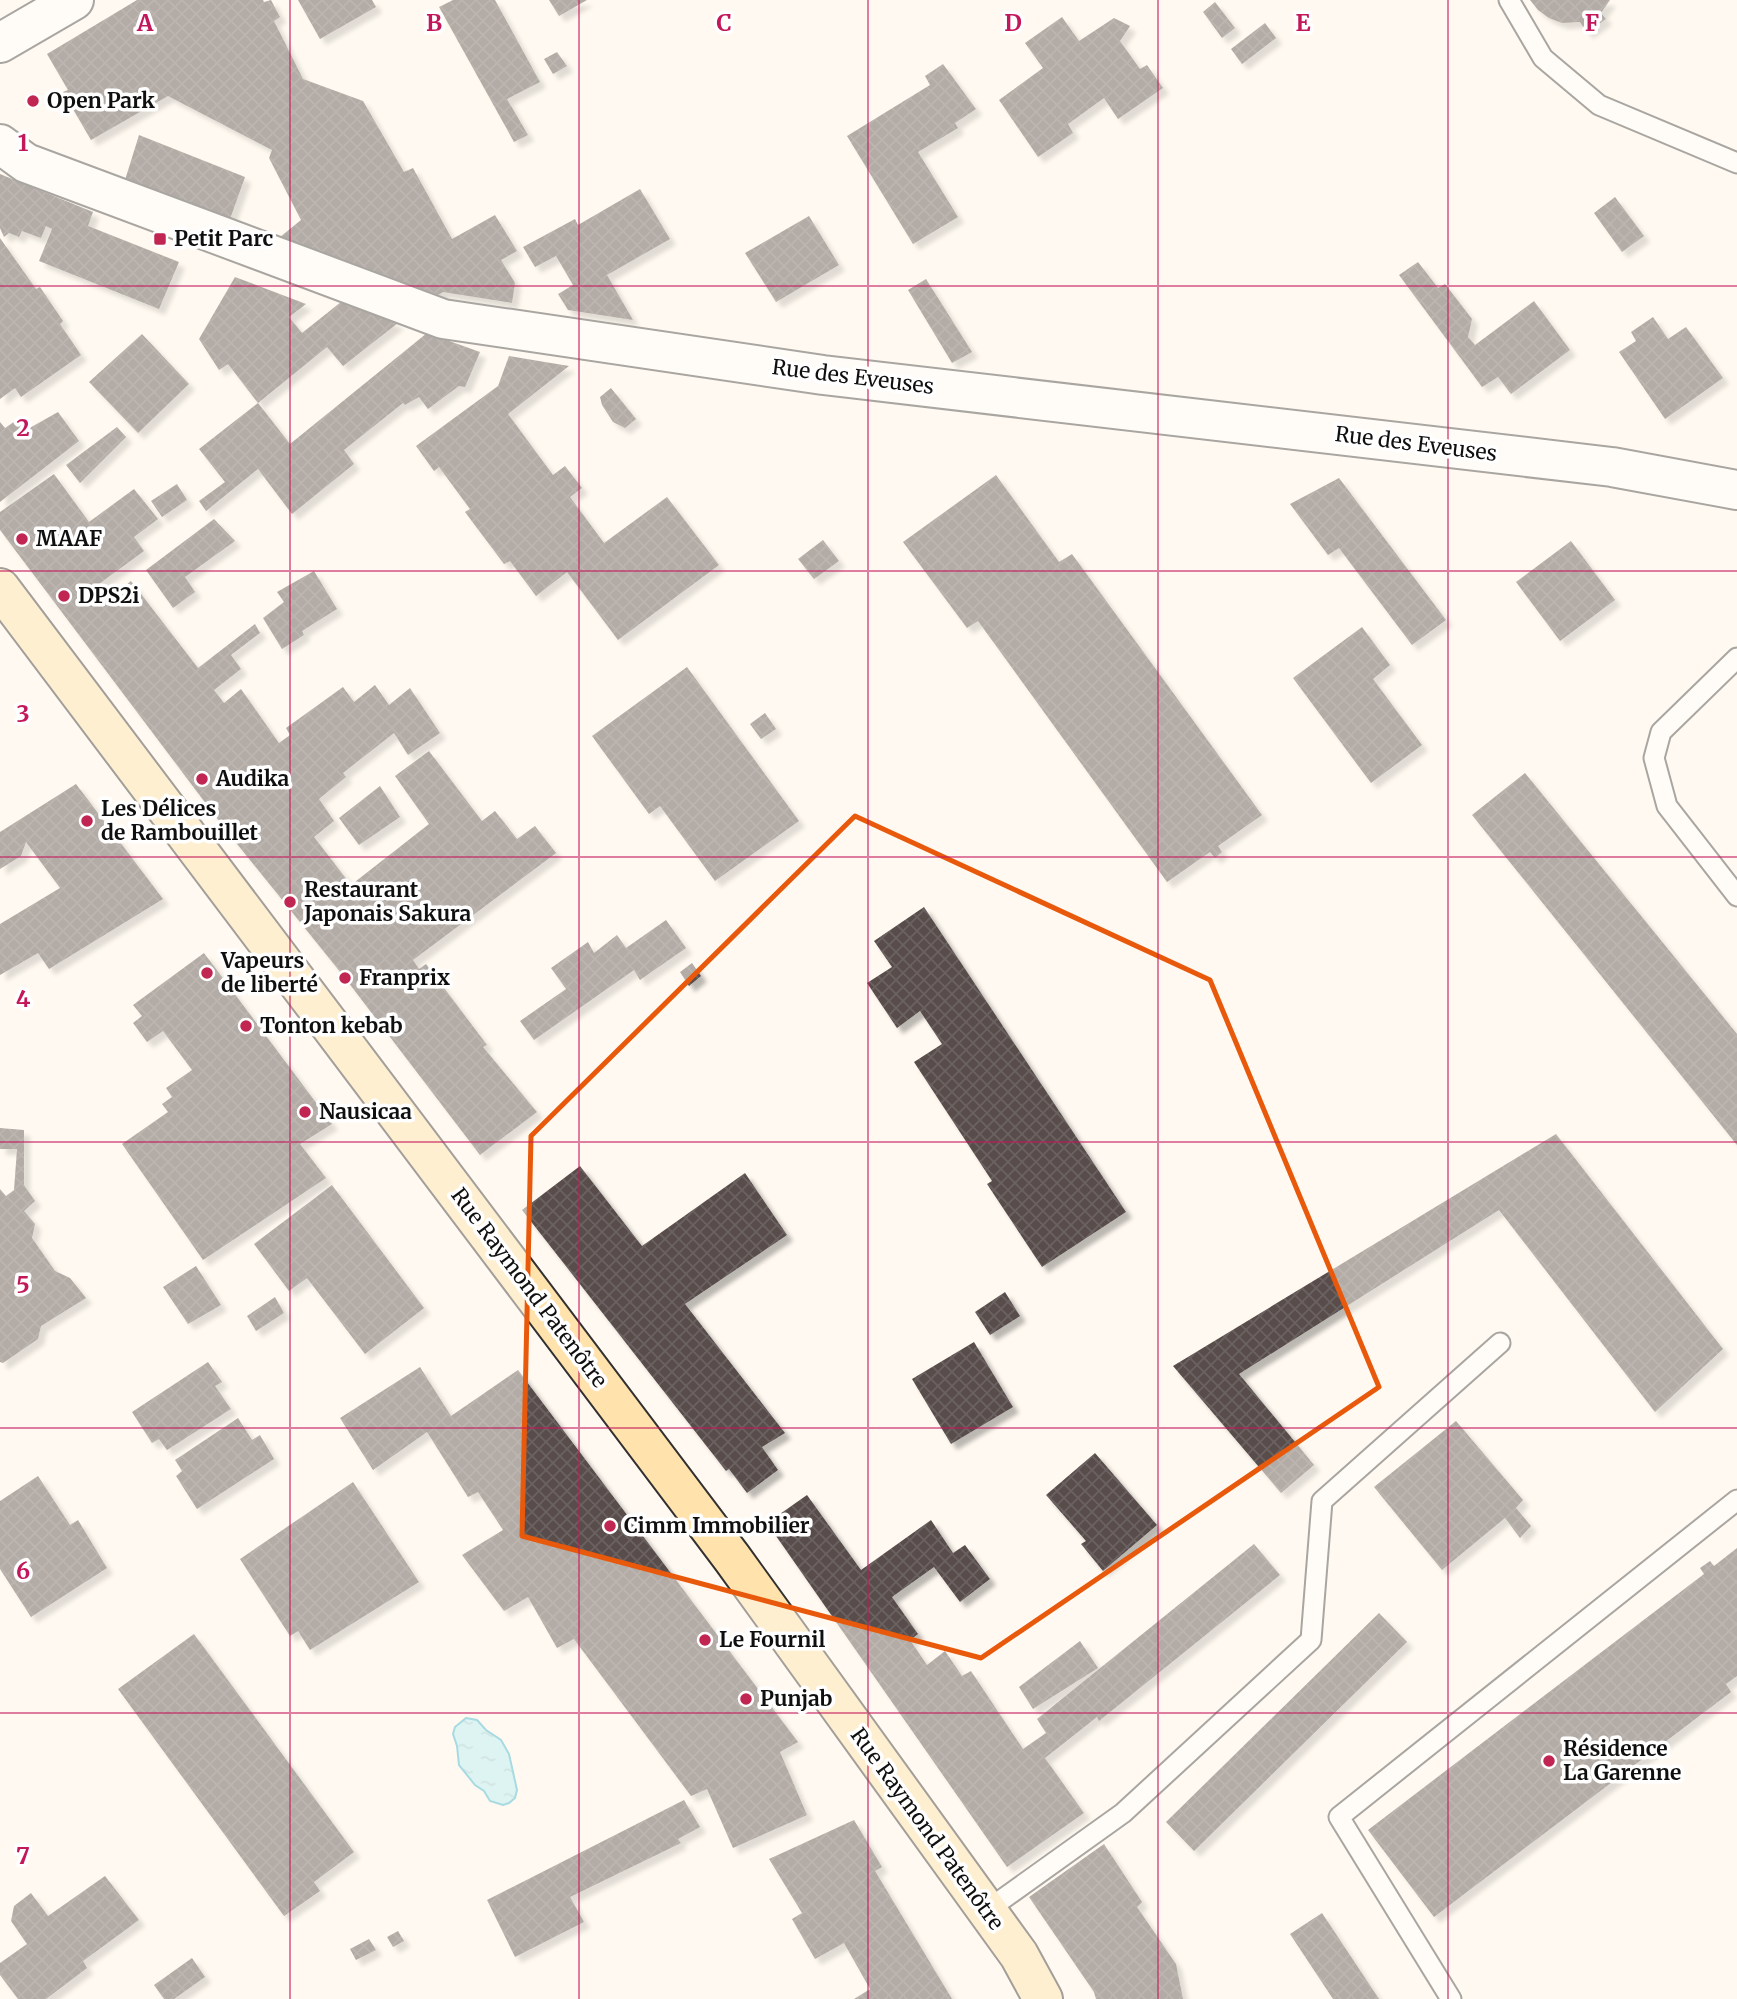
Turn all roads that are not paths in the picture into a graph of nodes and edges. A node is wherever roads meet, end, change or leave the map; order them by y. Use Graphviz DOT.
graph roads {
  1 [pos="75,0"];
  2 [pos="1509,0"];
  3 [pos="0,43"];
  4 [pos="0,145"];
  5 [pos="1737,163"];
  6 [pos="1737,490"];
  7 [pos="0,588"];
  8 [pos="1737,658"];
  9 [pos="1737,896"];
  10 [pos="1500,1343"];
  11 [pos="1737,1500"];
  12 [pos="986,1911"];
  13 [pos="1043,1999"];
  14 [pos="1451,1999"];
  1 -- 3 [label="street"];
  2 -- 5 [label="lane"];
  4 -- 6 [label="street, Rue des Eveuses"];
  7 -- 12 [label="main road, Rue Raymond Patenôtre"];
  8 -- 9 [label="lane"];
  10 -- 12 [label="lane"];
  11 -- 14 [label="lane"];
  12 -- 13 [label="main road, Rue Raymond Patenôtre"];
}
